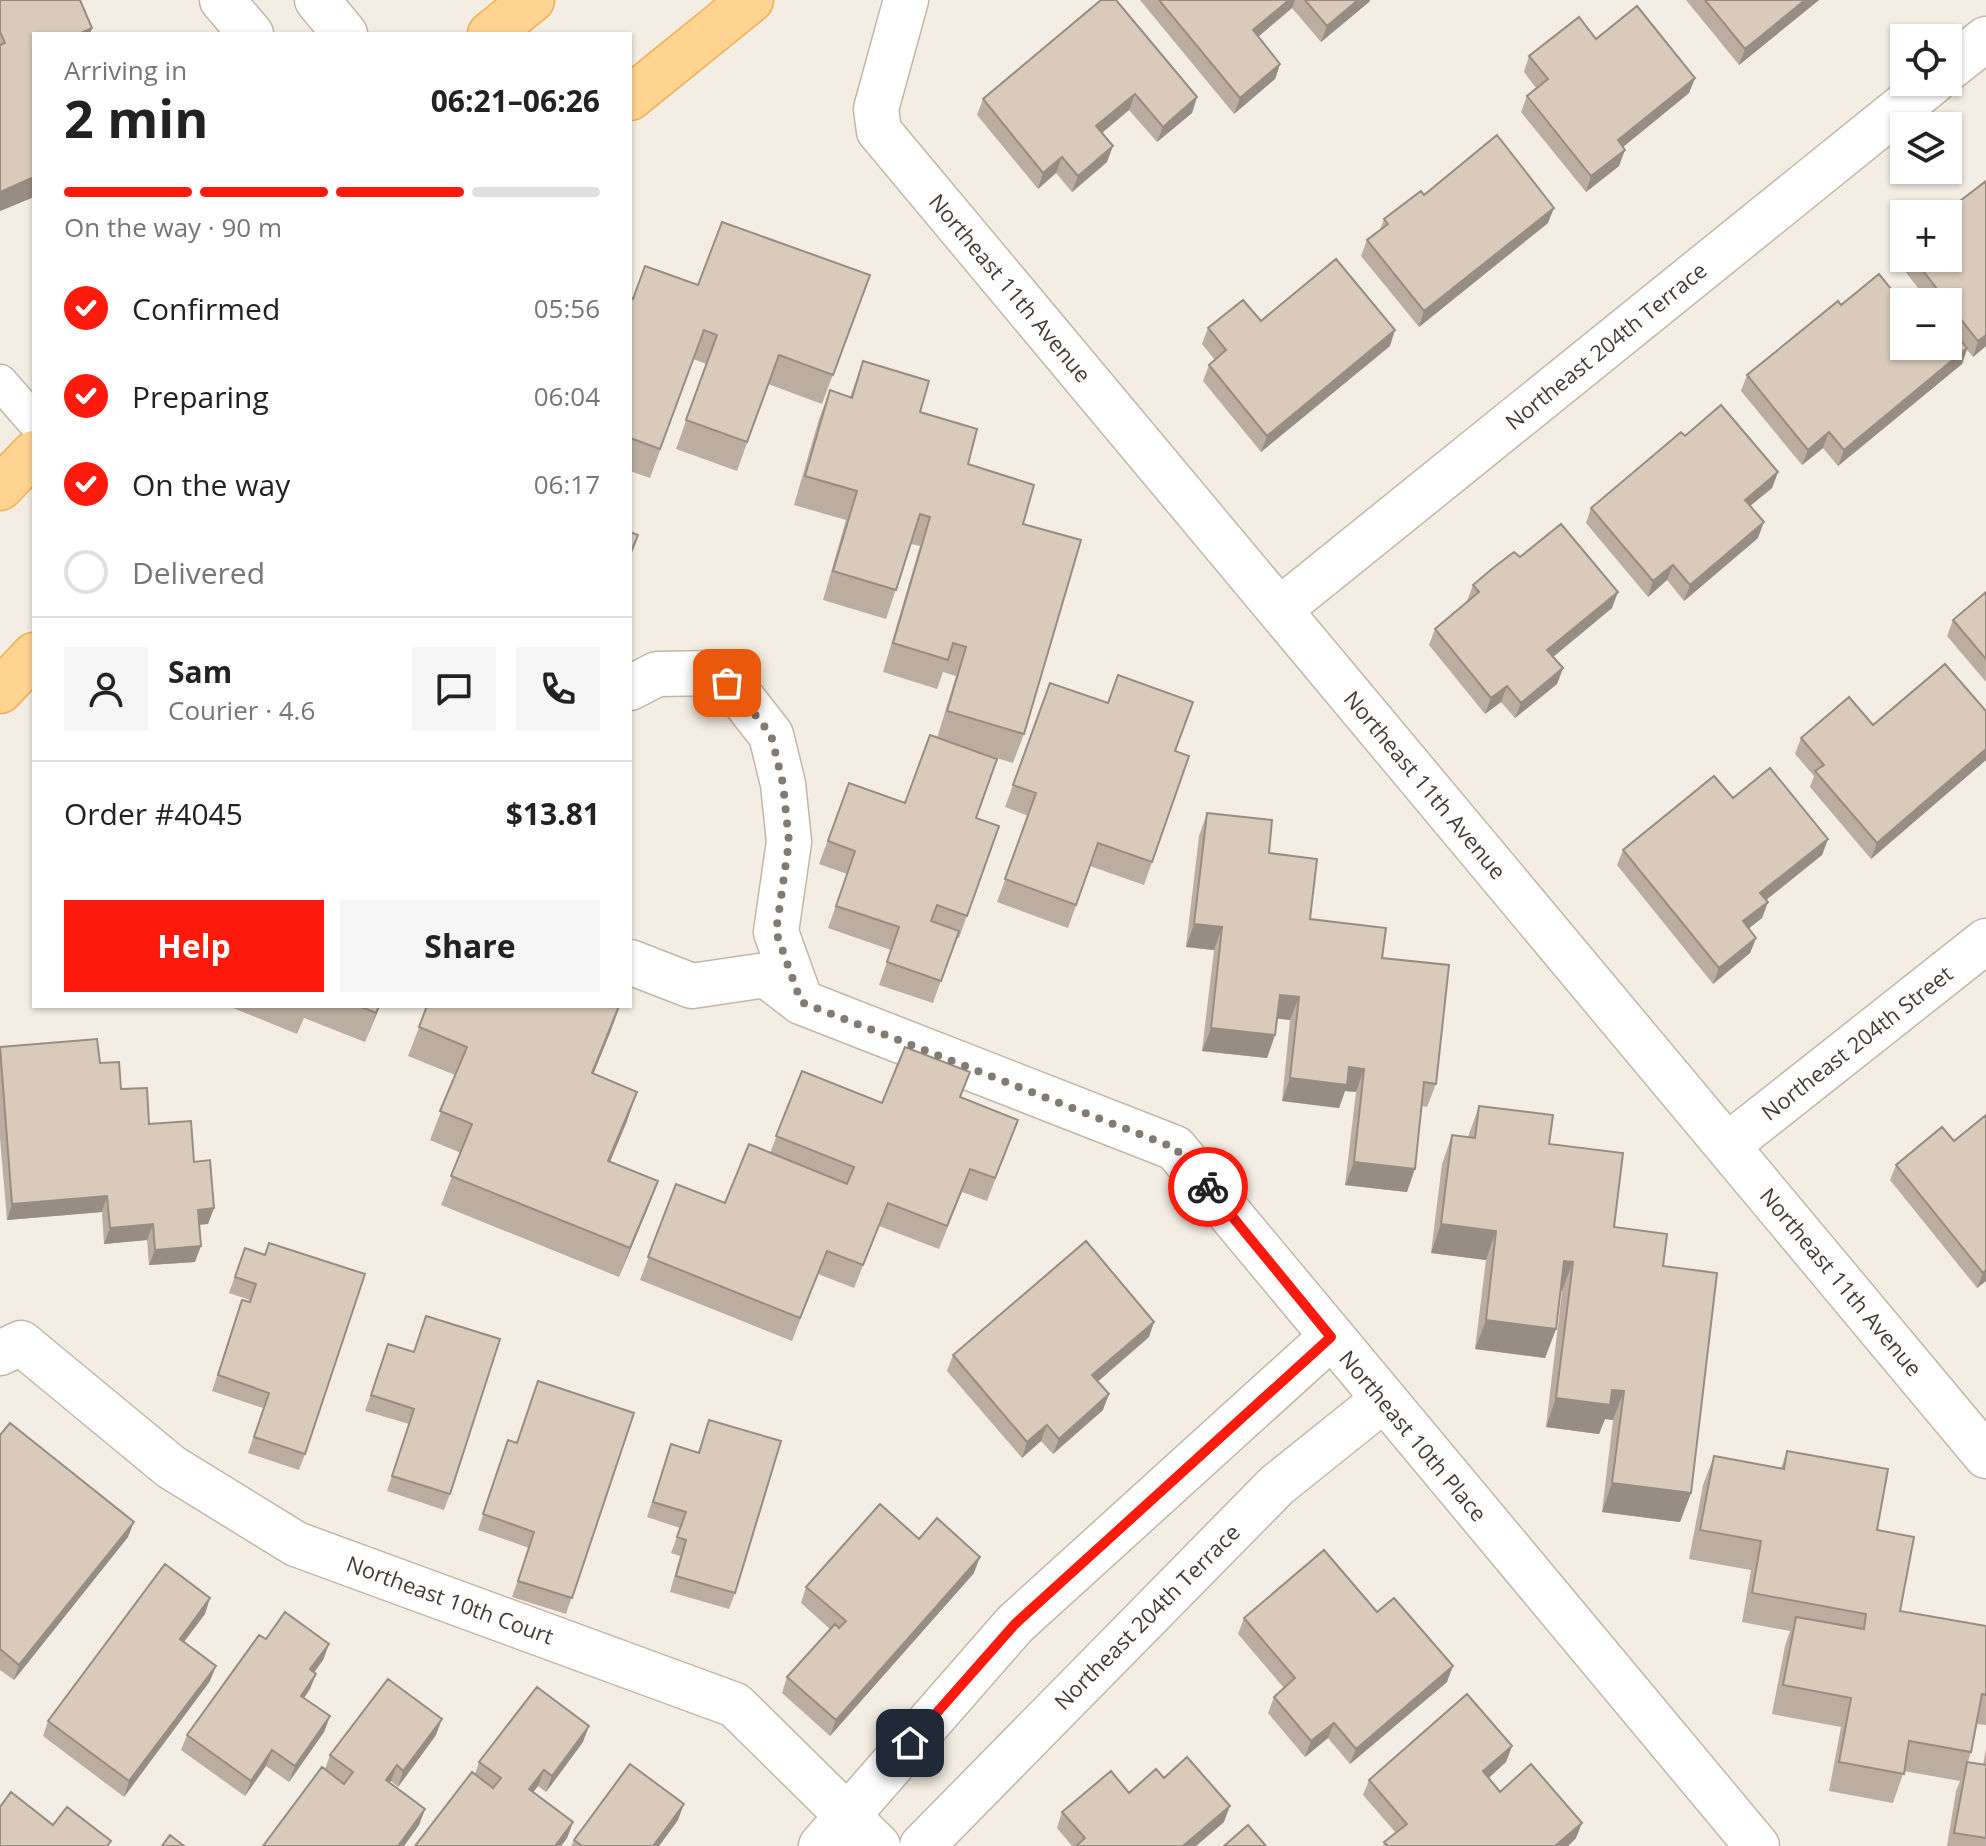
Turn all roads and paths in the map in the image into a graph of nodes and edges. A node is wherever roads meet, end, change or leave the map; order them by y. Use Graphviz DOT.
graph roads {
  1 [pos="222,0"];
  2 [pos="317,0"];
  3 [pos="532,0"];
  4 [pos="751,0"];
  5 [pos="906,0"];
  6 [pos="249,32"];
  7 [pos="343,32"];
  8 [pos="492,32"];
  9 [pos="1986,39"];
  10 [pos="1962,58"];
  11 [pos="632,96"];
  12 [pos="1916,96"];
  13 [pos="0,382"];
  14 [pos="32,419"];
  15 [pos="32,455"];
  16 [pos="0,488"];
  17 [pos="1279,610"];
  18 [pos="32,657"];
  19 [pos="632,687"];
  20 [pos="0,691"];
  21 [pos="1986,941"];
  22 [pos="632,963"];
  23 [pos="801,1002"];
  24 [pos="1728,1145"];
  25 [pos="1331,1337"];
  26 [pos="11,1348"];
  27 [pos="1383,1400"];
  28 [pos="1986,1456"];
  29 [pos="834,1830"];
  30 [pos="878,1846"];
  31 [pos="922,1846"];
  32 [pos="1757,1846"];
  1 -- 6 [label="street"];
  2 -- 7 [label="street"];
  3 -- 8 [label="main road"];
  4 -- 11 [label="main road"];
  5 -- 17 [label="street, Northeast 11th Avenue"];
  9 -- 10 [label="street"];
  12 -- 17 [label="street, Northeast 204th Terrace"];
  13 -- 14 [label="lane"];
  15 -- 16 [label="main road"];
  17 -- 24 [label="street, Northeast 11th Avenue"];
  18 -- 20 [label="main road"];
  19 -- 23 [label="street"];
  21 -- 24 [label="street, Northeast 204th Street"];
  22 -- 23 [label="street, Northeast 10th Place"];
  23 -- 25 [label="street, Northeast 10th Place"];
  24 -- 28 [label="street, Northeast 11th Avenue"];
  25 -- 27 [label="street, Northeast 10th Place"];
  25 -- 29 [label="street"];
  26 -- 29 [label="street, Northeast 10th Court"];
  27 -- 31 [label="street, Northeast 204th Terrace"];
  27 -- 32 [label="street, Northeast 10th Place"];
  29 -- 30 [label="street, Northeast 10th Court"];
}
